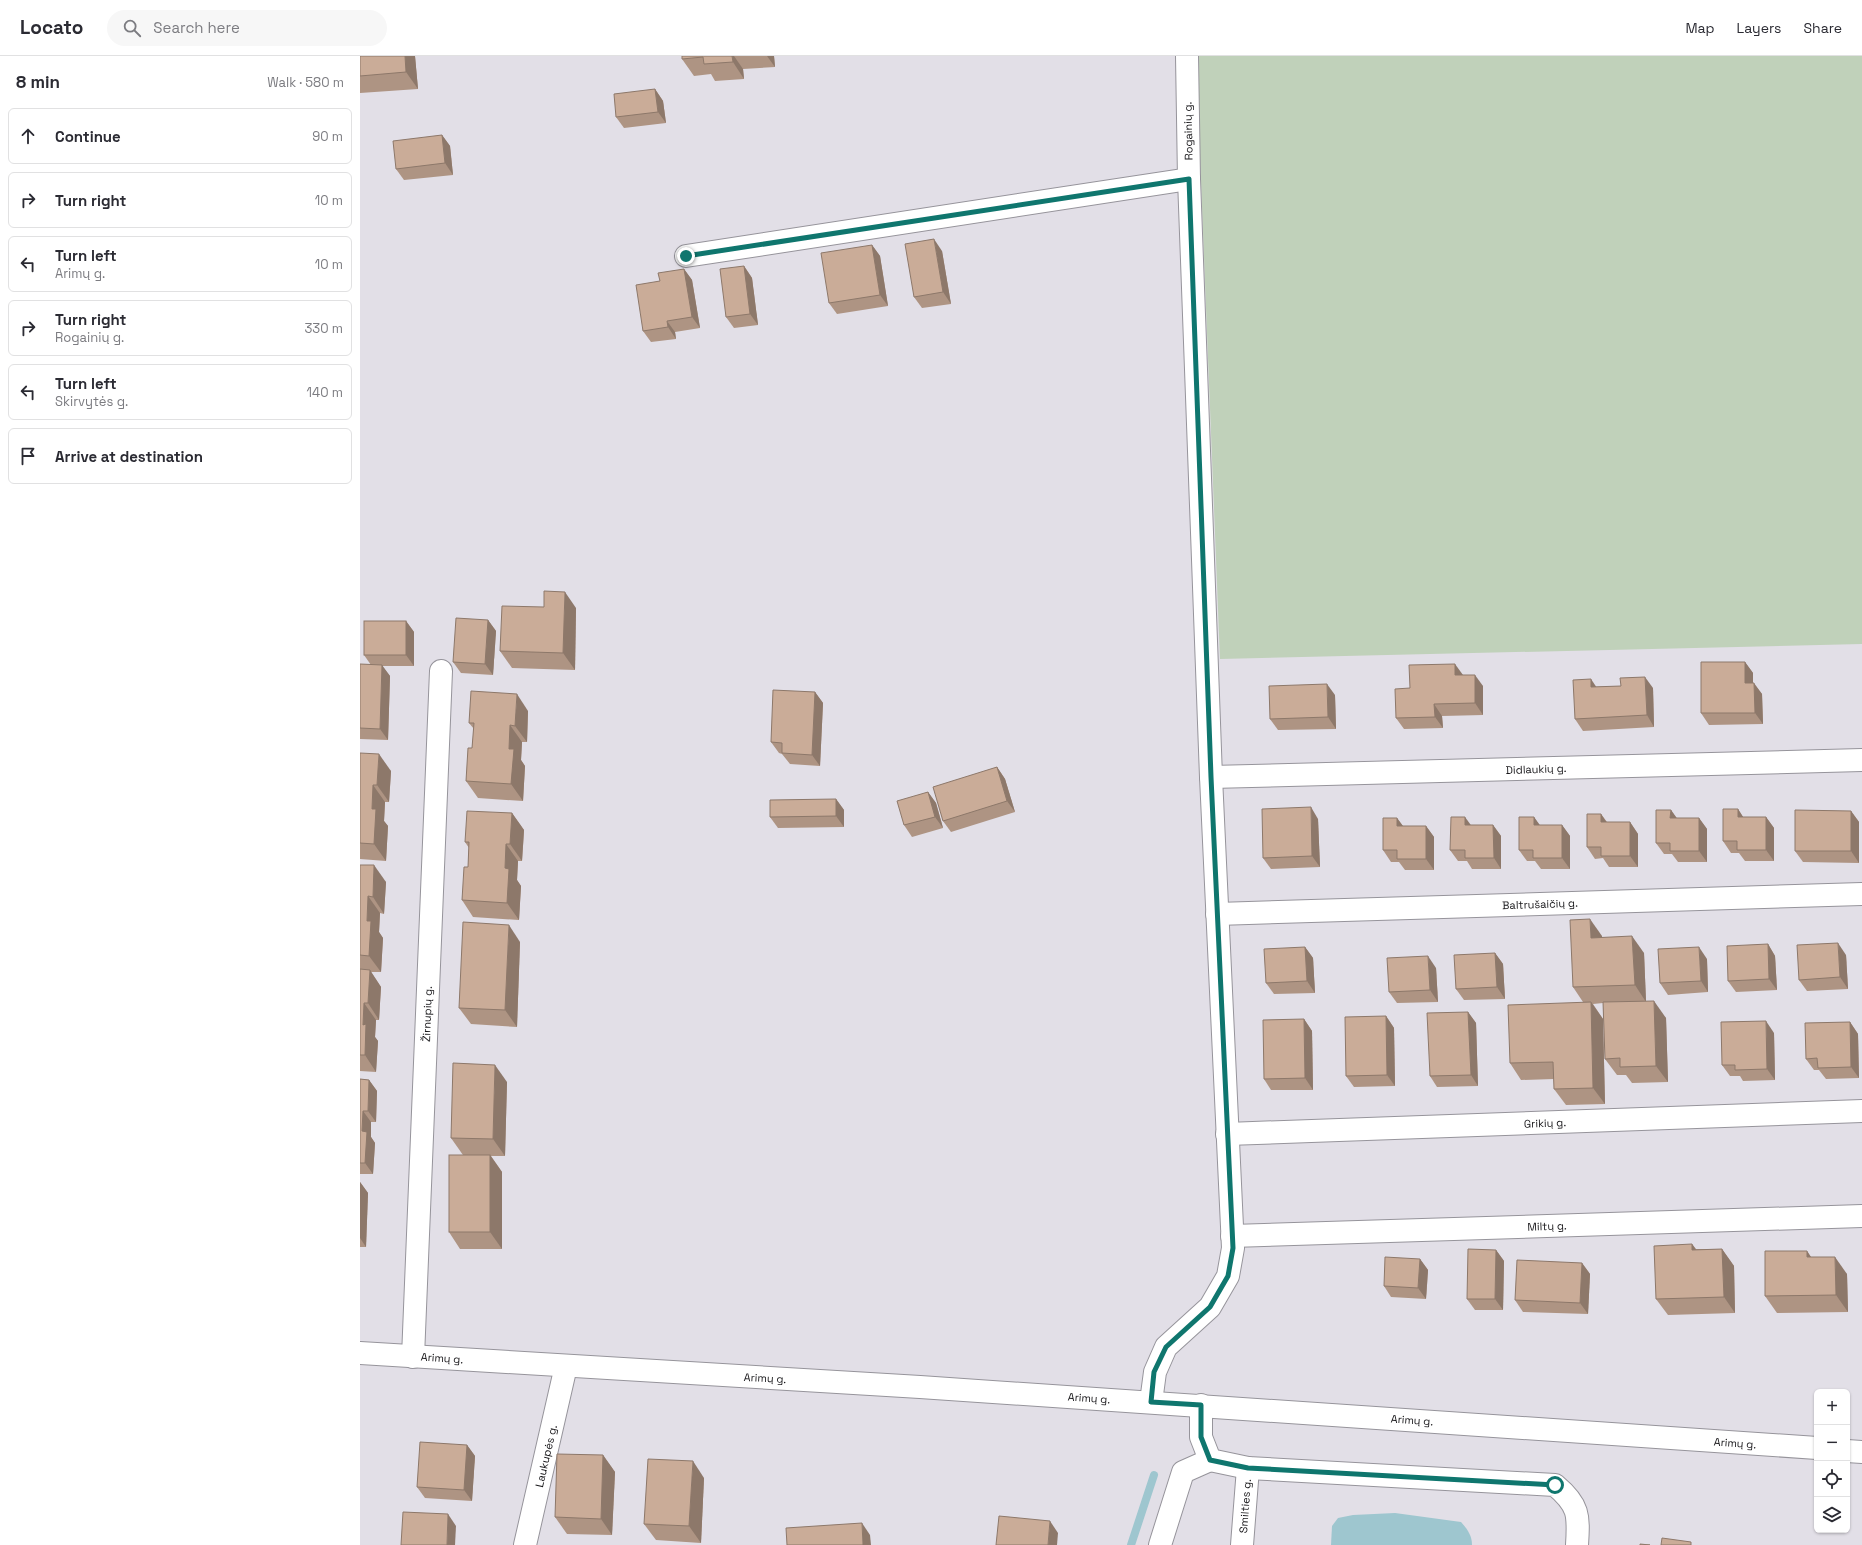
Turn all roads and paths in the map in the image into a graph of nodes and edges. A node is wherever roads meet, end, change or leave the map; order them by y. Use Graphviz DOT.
graph roads {
  1 [pos="1187,56"];
  2 [pos="1189,179"];
  3 [pos="686,256"];
  4 [pos="441,671"];
  5 [pos="1862,760"];
  6 [pos="1211,777"];
  7 [pos="1862,894"];
  8 [pos="1217,914"];
  9 [pos="1862,1111"];
  10 [pos="1227,1134"];
  11 [pos="1862,1216"];
  12 [pos="1232,1236"];
  13 [pos="360,1353"];
  14 [pos="413,1357"];
  15 [pos="566,1366"];
  16 [pos="1151,1402"];
  17 [pos="1201,1405"];
  18 [pos="1814,1448"];
  19 [pos="1850,1450"];
  20 [pos="1862,1452"];
  21 [pos="1210,1460"];
  22 [pos="1248,1468"];
  23 [pos="525,1545"];
  24 [pos="1160,1545"];
  25 [pos="1242,1545"];
  26 [pos="1577,1545"];
  1 -- 2 [label="street, Rogainių g."];
  2 -- 3 [label="street"];
  2 -- 6 [label="street, Rogainių g."];
  4 -- 14 [label="street, Žirnupių g."];
  5 -- 6 [label="street, Didlaukių g."];
  6 -- 8 [label="street, Rogainių g."];
  7 -- 8 [label="street, Baltrušaičių g."];
  8 -- 10 [label="street, Rogainių g."];
  9 -- 10 [label="street, Grikių g."];
  10 -- 12 [label="street, Rogainių g."];
  11 -- 12 [label="street, Miltų g."];
  12 -- 16 [label="street, Rogainių g."];
  13 -- 14 [label="street, Arimų g."];
  14 -- 15 [label="street, Arimų g."];
  15 -- 16 [label="street, Arimų g."];
  15 -- 23 [label="street, Laukupės g."];
  16 -- 17 [label="street, Arimų g."];
  17 -- 18 [label="street, Arimų g."];
  17 -- 21 [label="street"];
  19 -- 20 [label="street"];
  21 -- 22 [label="street"];
  21 -- 24 [label="street"];
  22 -- 25 [label="street, Smilties g."];
  22 -- 26 [label="street"];
}
